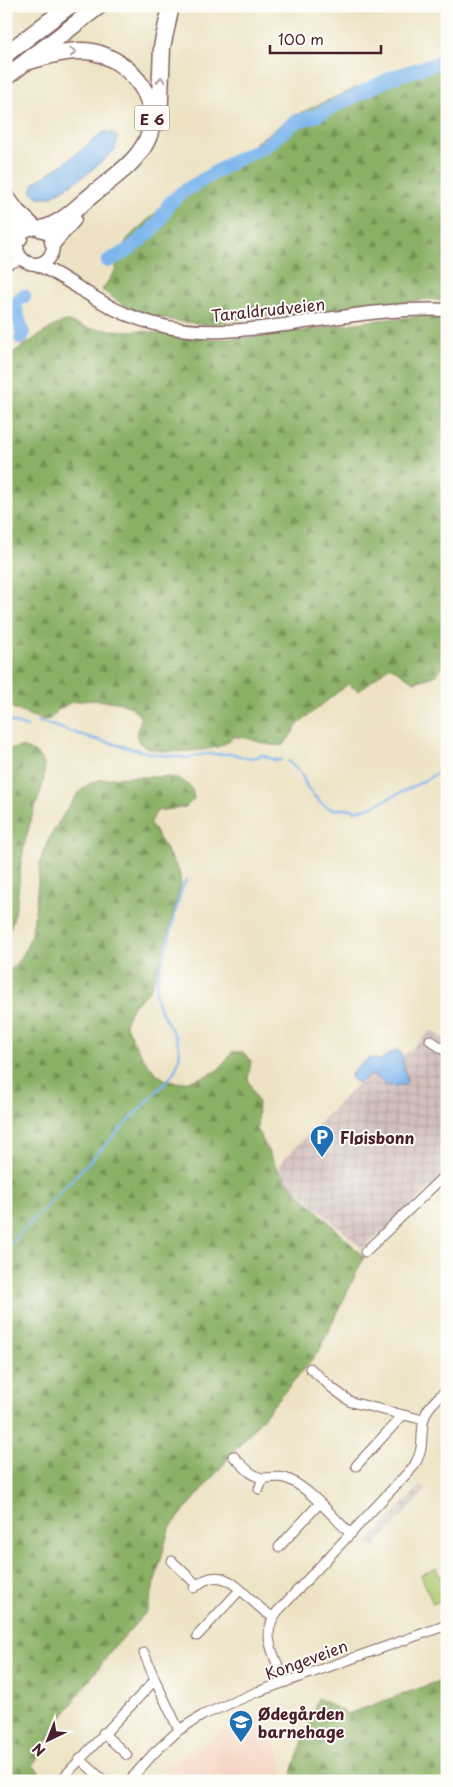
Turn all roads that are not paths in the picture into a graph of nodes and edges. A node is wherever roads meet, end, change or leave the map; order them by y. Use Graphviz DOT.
graph roads {
  1 [pos="69,6"];
  2 [pos="99,6"];
  3 [pos="171,6"];
  4 [pos="6,54"];
  5 [pos="26,62"];
  6 [pos="6,77"];
  7 [pos="6,197"];
  8 [pos="6,208"];
  9 [pos="38,228"];
  10 [pos="53,247"];
  11 [pos="19,248"];
  12 [pos="6,257"];
  13 [pos="36,264"];
  14 [pos="6,266"];
  15 [pos="73,284"];
  16 [pos="447,310"];
  17 [pos="430,1040"];
  18 [pos="447,1052"];
  19 [pos="447,1173"];
  20 [pos="365,1252"];
  21 [pos="310,1368"];
  22 [pos="447,1390"];
  23 [pos="403,1415"];
  24 [pos="424,1420"];
  25 [pos="233,1456"];
  26 [pos="356,1466"];
  27 [pos="263,1478"];
  28 [pos="258,1488"];
  29 [pos="319,1504"];
  30 [pos="351,1534"];
  31 [pos="279,1547"];
  32 [pos="172,1561"];
  33 [pos="240,1590"];
  34 [pos="273,1617"];
  35 [pos="447,1625"];
  36 [pos="196,1636"];
  37 [pos="144,1654"];
  38 [pos="155,1680"];
  39 [pos="285,1682"];
  40 [pos="179,1730"];
  41 [pos="103,1733"];
  42 [pos="126,1755"];
  43 [pos="80,1759"];
  44 [pos="103,1780"];
  45 [pos="60,1781"];
  46 [pos="129,1781"];
  1 -- 4 [label="highway"];
  2 -- 5 [label="highway, E 6"];
  10 -- 3 [label="highway, E 6, one-way"];
  5 -- 6 [label="highway, E 6"];
  5 -- 9 [label="highway, E 6, one-way"];
  7 -- 9 [label="highway"];
  8 -- 11 [label="highway"];
  9 -- 10 [label="main road"];
  9 -- 11 [label="main road"];
  10 -- 13 [label="main road"];
  10 -- 15 [label="main road, Taraldrudveien"];
  11 -- 12 [label="street"];
  11 -- 13 [label="main road"];
  11 -- 14 [label="street"];
  13 -- 15 [label="main road, Taraldrudveien"];
  15 -- 16 [label="main road, Taraldrudveien"];
  17 -- 18 [label="street"];
  19 -- 20 [label="street"];
  21 -- 23 [label="street"];
  22 -- 24 [label="street"];
  23 -- 24 [label="street"];
  23 -- 26 [label="street"];
  24 -- 30 [label="street"];
  25 -- 27 [label="street"];
  27 -- 28 [label="street"];
  27 -- 29 [label="street"];
  29 -- 30 [label="street"];
  29 -- 31 [label="street"];
  30 -- 34 [label="street"];
  32 -- 33 [label="street"];
  33 -- 34 [label="street"];
  33 -- 36 [label="street"];
  34 -- 39 [label="street"];
  35 -- 39 [label="street, Kongeveien"];
  37 -- 38 [label="street"];
  38 -- 40 [label="street"];
  38 -- 41 [label="street"];
  39 -- 40 [label="street, Kongeveien"];
  40 -- 46 [label="street, Kongeveien"];
  41 -- 42 [label="street"];
  41 -- 43 [label="street"];
  43 -- 44 [label="street"];
  43 -- 45 [label="street"];
}
